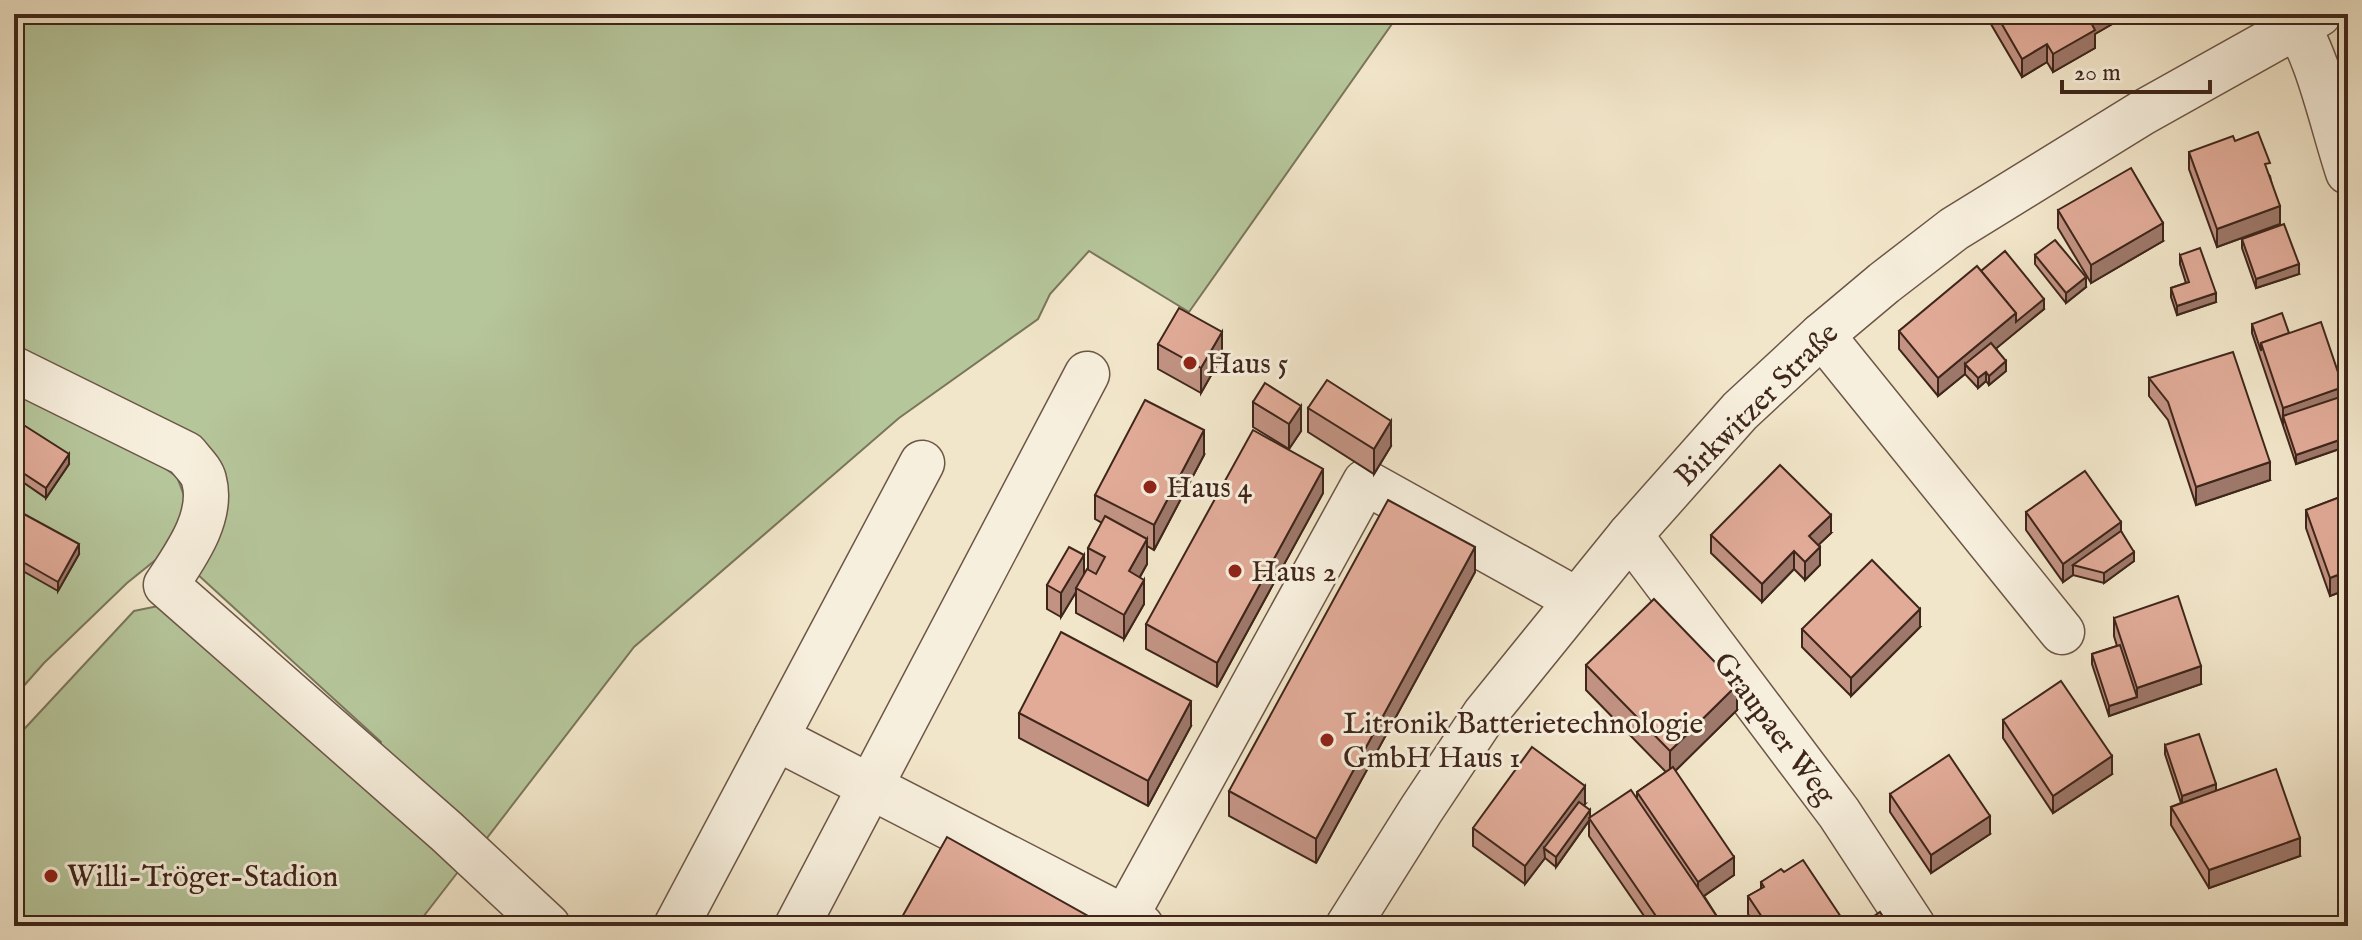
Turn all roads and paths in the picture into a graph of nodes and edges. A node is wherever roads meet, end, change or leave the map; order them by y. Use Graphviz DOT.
graph roads {
  1 [pos="2302,18"];
  2 [pos="2341,127"];
  3 [pos="2348,172"];
  4 [pos="1822,335"];
  5 [pos="14,369"];
  6 [pos="1087,374"];
  7 [pos="922,463"];
  8 [pos="1630,535"];
  9 [pos="1577,600"];
  10 [pos="2062,632"];
  11 [pos="776,738"];
  12 [pos="870,787"];
  13 [pos="1133,922"];
  14 [pos="548,926"];
  15 [pos="676,926"];
  16 [pos="797,926"];
  17 [pos="1348,926"];
  18 [pos="1913,926"];
  1 -- 2 [label="street"];
  1 -- 4 [label="street, Birkwitzer Straße"];
  2 -- 3 [label="street"];
  4 -- 8 [label="street, Birkwitzer Straße"];
  4 -- 10 [label="street"];
  5 -- 14 [label="street"];
  6 -- 12 [label="street"];
  7 -- 11 [label="street"];
  8 -- 9 [label="street, Birkwitzer Straße"];
  8 -- 18 [label="street, Graupaer Weg"];
  9 -- 13 [label="street"];
  9 -- 17 [label="street, Birkwitzer Straße"];
  11 -- 12 [label="street"];
  11 -- 15 [label="street"];
  12 -- 13 [label="street"];
  12 -- 16 [label="street"];
}
